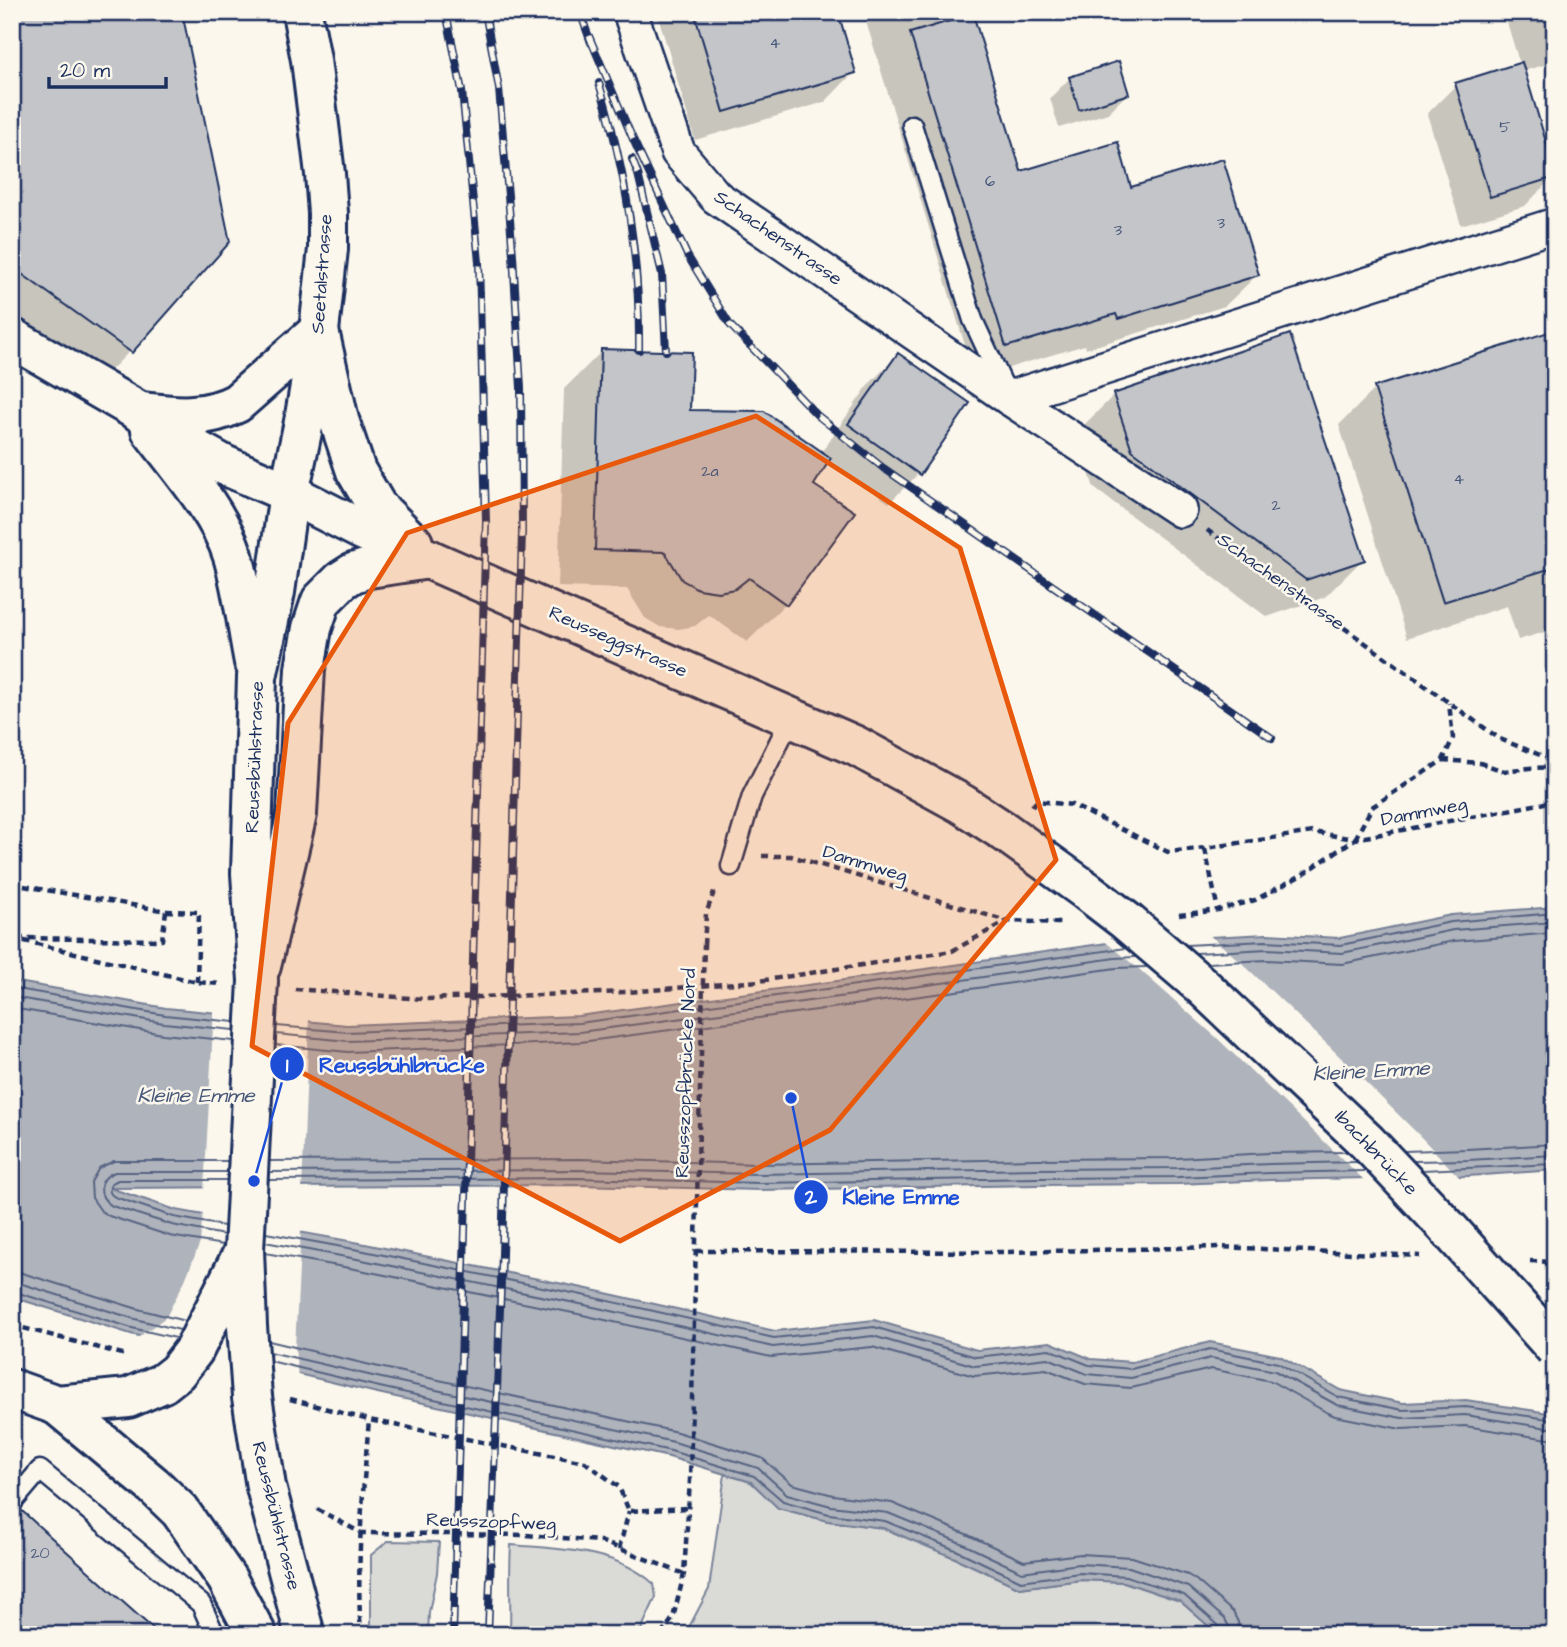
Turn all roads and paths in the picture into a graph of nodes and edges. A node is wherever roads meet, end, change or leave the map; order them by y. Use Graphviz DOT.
graph roads {
  1 [pos="302,12"];
  2 [pos="630,12"];
  3 [pos="912,125"];
  4 [pos="1555,225"];
  5 [pos="319,331"];
  6 [pos="12,338"];
  7 [pos="1009,398"];
  8 [pos="138,411"];
  9 [pos="289,493"];
  10 [pos="1180,510"];
  11 [pos="429,559"];
  12 [pos="257,677"];
  13 [pos="1449,703"];
  14 [pos="791,718"];
  15 [pos="1443,760"];
  16 [pos="1555,761"];
  17 [pos="1555,767"];
  18 [pos="1555,801"];
  19 [pos="1028,809"];
  20 [pos="1355,839"];
  21 [pos="1205,848"];
  22 [pos="731,866"];
  23 [pos="12,884"];
  24 [pos="1087,891"];
  25 [pos="1218,910"];
  26 [pos="166,911"];
  27 [pos="1191,914"];
  28 [pos="1007,921"];
  29 [pos="1062,923"];
  30 [pos="12,938"];
  31 [pos="197,982"];
  32 [pos="257,984"];
  33 [pos="244,1250"];
  34 [pos="696,1251"];
  35 [pos="1420,1256"];
  36 [pos="1541,1262"];
  37 [pos="1555,1262"];
  38 [pos="1555,1348"];
  39 [pos="12,1389"];
  40 [pos="57,1405"];
  41 [pos="369,1420"];
  42 [pos="440,1434"];
  43 [pos="12,1503"];
  44 [pos="688,1507"];
  45 [pos="317,1510"];
  46 [pos="629,1511"];
  47 [pos="361,1533"];
  48 [pos="619,1549"];
  49 [pos="684,1574"];
  50 [pos="215,1635"];
  51 [pos="257,1635"];
  52 [pos="305,1635"];
  53 [pos="361,1635"];
  54 [pos="662,1635"];
  1 -- 5 [label="main road, Seetalstrasse"];
  2 -- 7 [label="street, Schachenstrasse"];
  3 -- 7 [label="lane"];
  4 -- 7 [label="street"];
  5 -- 8 [label="main road"];
  5 -- 9 [label="main road, Seetalstrasse"];
  5 -- 11 [label="main road"];
  6 -- 8 [label="main road, Reusseggstrasse"];
  7 -- 10 [label="street, Schachenstrasse"];
  8 -- 9 [label="main road, Reusseggstrasse"];
  8 -- 12 [label="main road"];
  9 -- 11 [label="main road, Reusseggstrasse"];
  9 -- 12 [label="main road, Reussbühlstrasse"];
  10 -- 13 [label="path, Schachenstrasse"];
  11 -- 14 [label="main road, Reusseggstrasse"];
  11 -- 32 [label="main road"];
  12 -- 32 [label="main road, Reussbühlstrasse"];
  13 -- 15 [label="path"];
  13 -- 16 [label="path, Schachenstrasse"];
  14 -- 22 [label="lane"];
  14 -- 24 [label="main road, Reusseggstrasse"];
  15 -- 17 [label="path"];
  15 -- 20 [label="path"];
  18 -- 20 [label="path, Dammweg"];
  19 -- 21 [label="path"];
  20 -- 21 [label="path"];
  20 -- 25 [label="path, Dammweg"];
  21 -- 25 [label="path"];
  22 -- 28 [label="path, Dammweg"];
  22 -- 34 [label="path, Reusszopfbrücke Nord, bridge"];
  23 -- 26 [label="path"];
  24 -- 38 [label="main road, Ibachbrücke, bridge"];
  25 -- 27 [label="path, Dammweg"];
  26 -- 30 [label="path"];
  26 -- 31 [label="path"];
  28 -- 29 [label="path, Dammweg"];
  28 -- 32 [label="path"];
  30 -- 31 [label="path"];
  31 -- 32 [label="path"];
  32 -- 33 [label="main road, Reussbühlstrasse, bridge"];
  33 -- 40 [label="main road, bridge"];
  33 -- 52 [label="main road, Reussbühlstrasse, bridge"];
  34 -- 35 [label="path"];
  34 -- 44 [label="path, Reusszopfbrücke Nord"];
  36 -- 37 [label="path"];
  39 -- 40 [label="main road"];
  40 -- 51 [label="main road"];
  41 -- 47 [label="path"];
  42 -- 46 [label="path"];
  43 -- 50 [label="lane"];
  44 -- 46 [label="path"];
  44 -- 49 [label="path"];
  45 -- 47 [label="path, Reusszopfweg"];
  46 -- 48 [label="path"];
  47 -- 48 [label="path, Reusszopfweg"];
  47 -- 53 [label="path"];
  48 -- 49 [label="path, Reusszopfweg"];
  49 -- 54 [label="path"];
}
